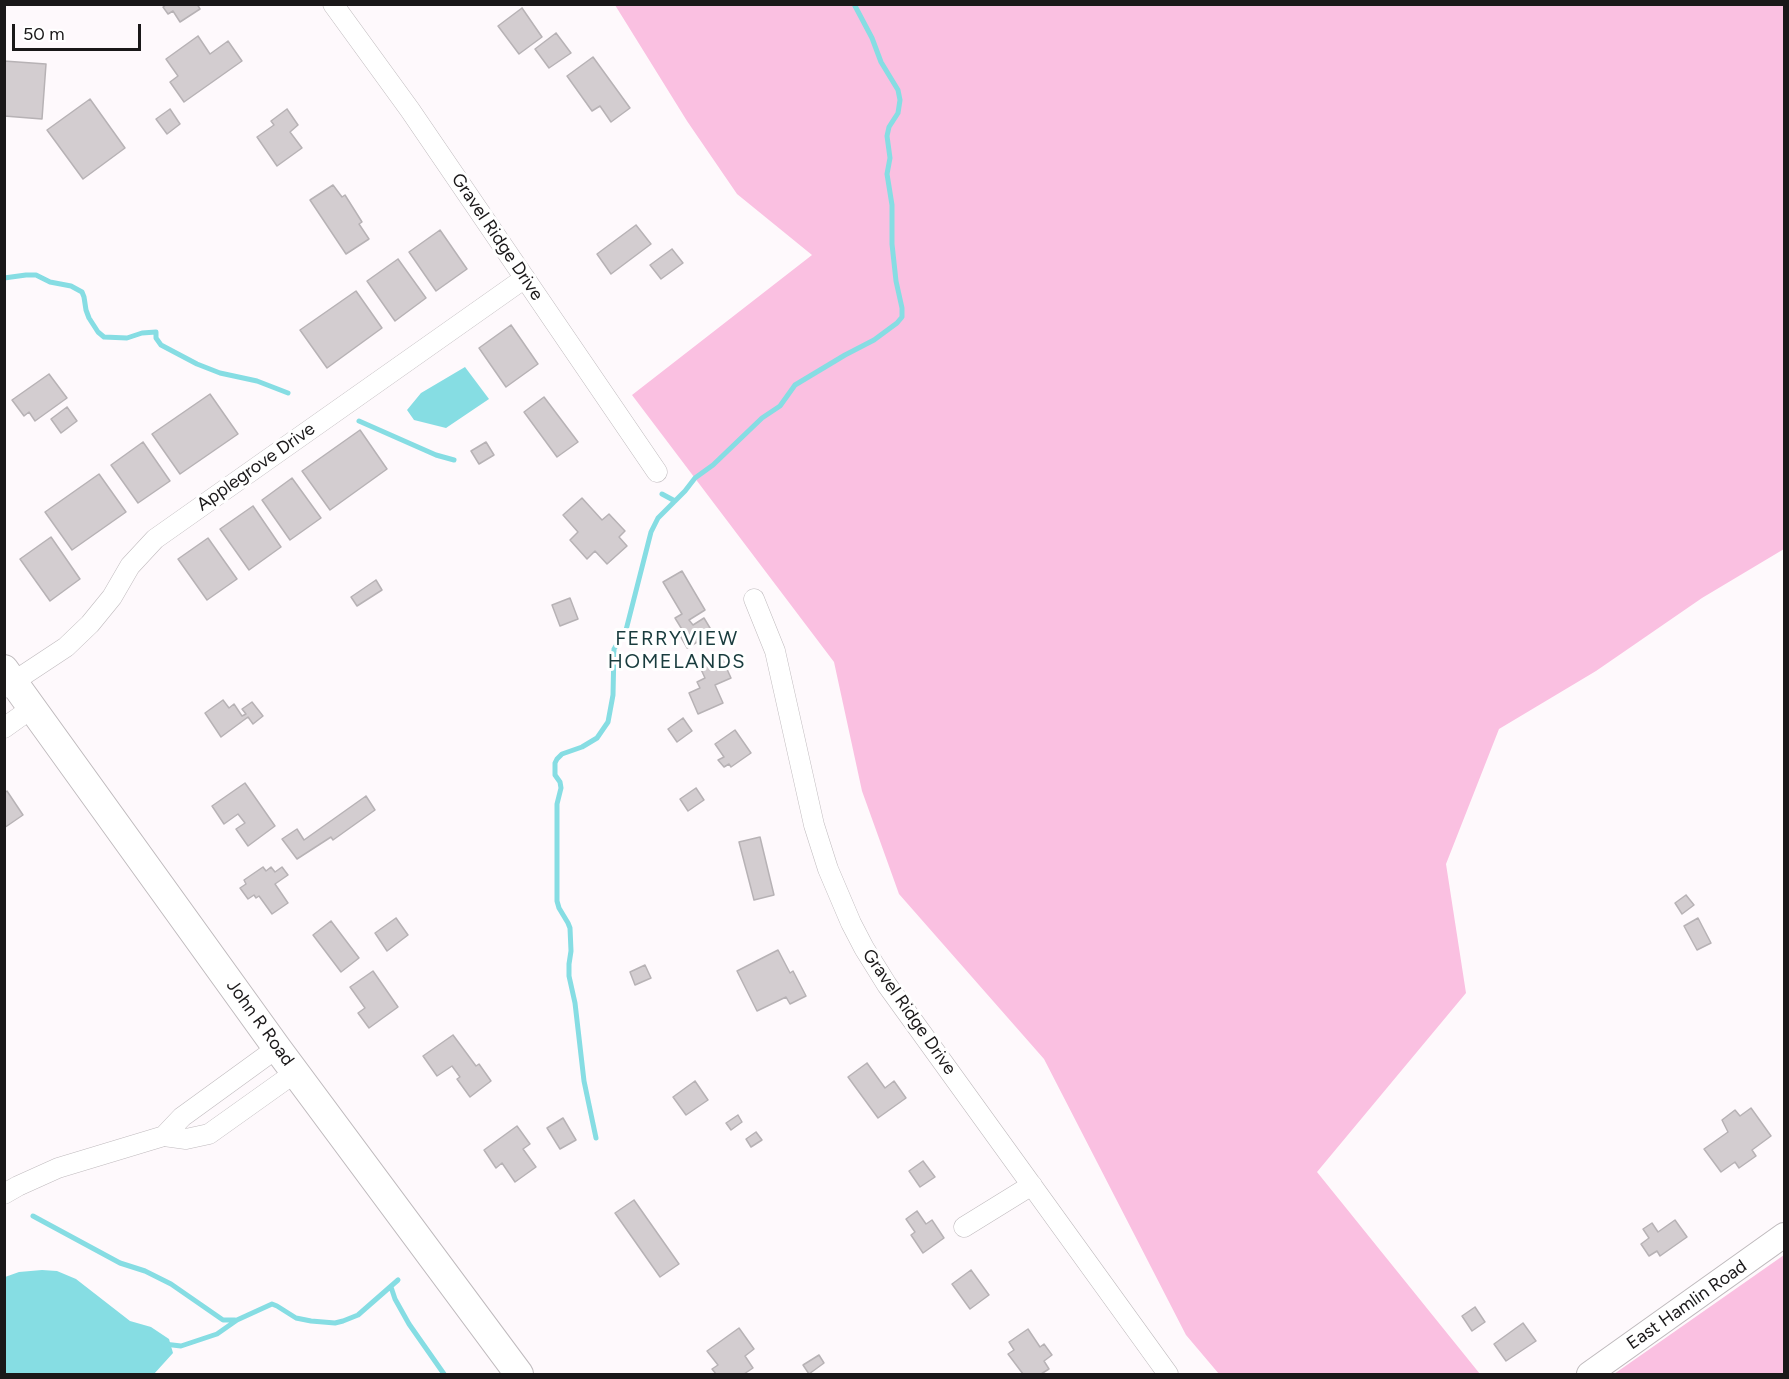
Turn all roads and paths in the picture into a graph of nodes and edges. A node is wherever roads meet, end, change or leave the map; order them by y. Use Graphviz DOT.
graph roads {
  1 [pos="333,4"];
  2 [pos="525,278"];
  3 [pos="657,472"];
  4 [pos="754,599"];
  5 [pos="7,680"];
  6 [pos="32,708"];
  7 [pos="4,728"];
  8 [pos="277,1048"];
  9 [pos="296,1072"];
  10 [pos="164,1136"];
  11 [pos="1032,1185"];
  12 [pos="4,1194"];
  13 [pos="964,1227"];
  14 [pos="1785,1235"];
  15 [pos="519,1374"];
  16 [pos="1168,1374"];
  17 [pos="1589,1374"];
  1 -- 2 [label="street, Gravel Ridge Drive"];
  2 -- 3 [label="street, Gravel Ridge Drive"];
  2 -- 5 [label="street, Applegrove Drive"];
  4 -- 11 [label="street, Gravel Ridge Drive"];
  5 -- 6 [label="main road, John R Road"];
  6 -- 7 [label="street"];
  6 -- 8 [label="main road, John R Road"];
  8 -- 9 [label="main road, John R Road"];
  8 -- 10 [label="street"];
  9 -- 10 [label="street"];
  9 -- 15 [label="main road, John R Road"];
  10 -- 12 [label="street"];
  11 -- 13 [label="street"];
  11 -- 16 [label="street, Gravel Ridge Drive"];
  14 -- 17 [label="street, East Hamlin Road"];
}
